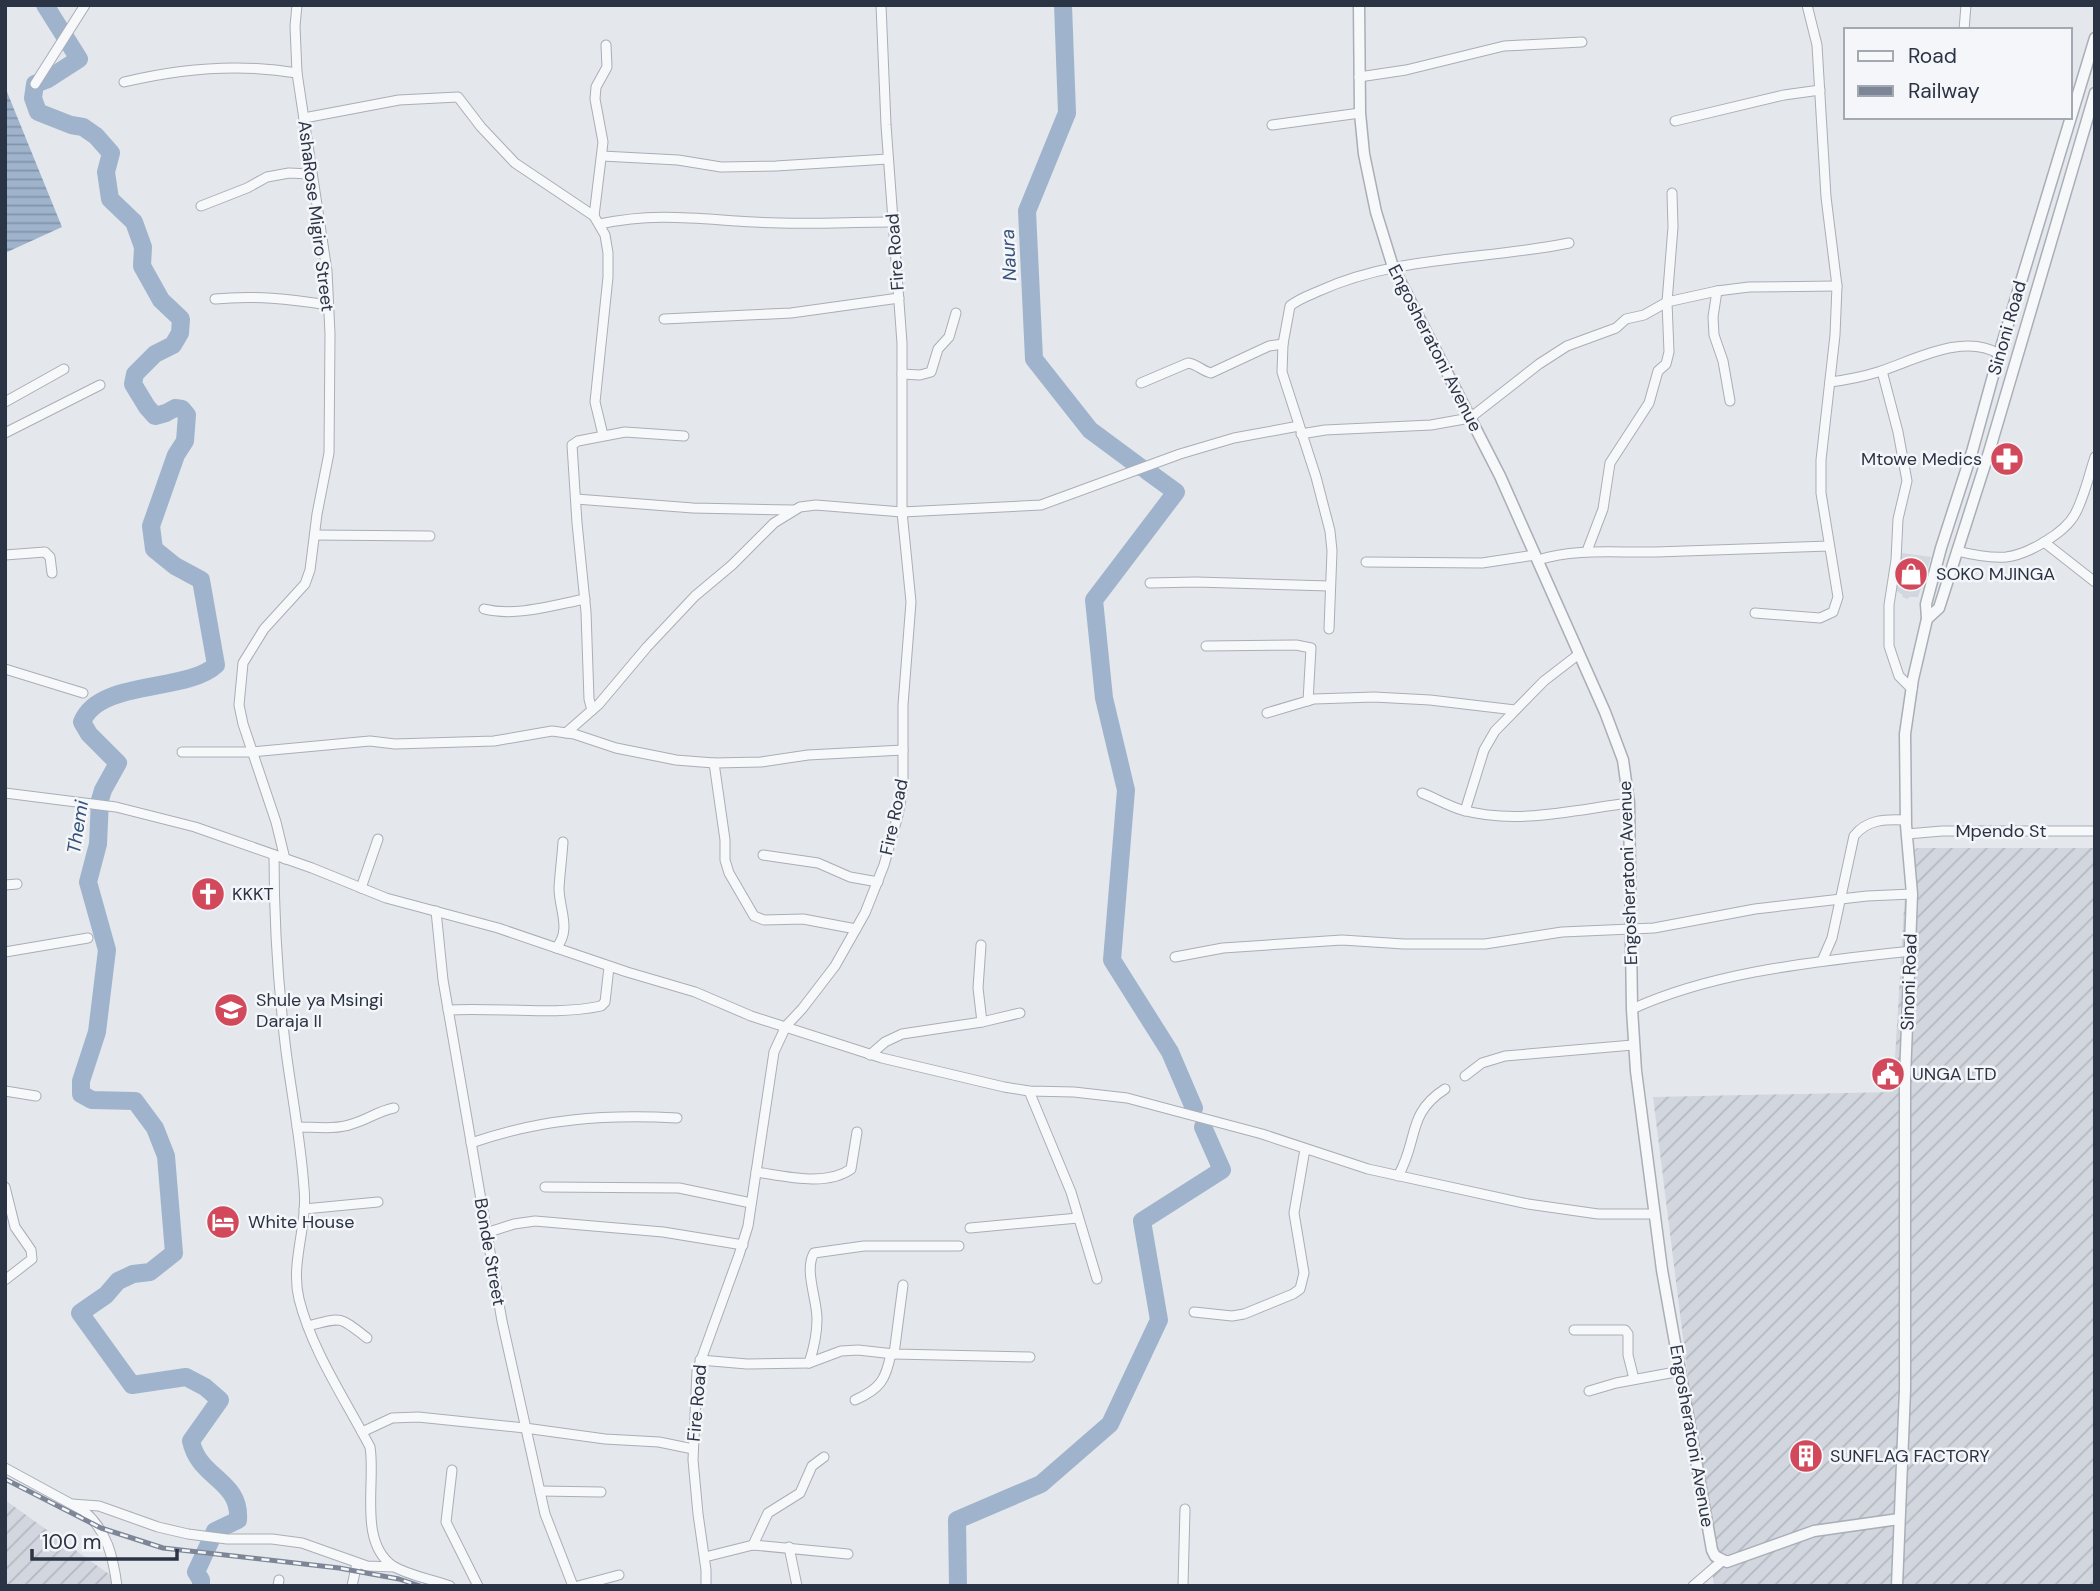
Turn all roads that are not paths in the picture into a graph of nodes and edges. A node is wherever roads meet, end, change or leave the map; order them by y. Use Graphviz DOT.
graph roads {
  1 [pos="85,5"];
  2 [pos="298,5"];
  3 [pos="881,5"];
  4 [pos="1359,5"];
  5 [pos="1807,5"];
  6 [pos="1966,5"];
  7 [pos="1964,28"];
  8 [pos="2095,38"];
  9 [pos="1582,42"];
  10 [pos="606,45"];
  11 [pos="297,73"];
  12 [pos="1359,77"];
  13 [pos="124,82"];
  14 [pos="35,84"];
  15 [pos="1820,90"];
  16 [pos="2095,93"];
  17 [pos="1360,113"];
  18 [pos="2072,114"];
  19 [pos="304,118"];
  20 [pos="2070,119"];
  21 [pos="1675,121"];
  22 [pos="1272,125"];
  23 [pos="602,156"];
  24 [pos="888,159"];
  25 [pos="310,174"];
  26 [pos="1672,193"];
  27 [pos="201,206"];
  28 [pos="597,220"];
  29 [pos="893,222"];
  30 [pos="1569,243"];
  31 [pos="1393,267"];
  32 [pos="1837,286"];
  33 [pos="1717,291"];
  34 [pos="898,298"];
  35 [pos="215,299"];
  36 [pos="1667,302"];
  37 [pos="328,305"];
  38 [pos="956,313"];
  39 [pos="664,319"];
  40 [pos="1283,344"];
  41 [pos="1999,355"];
  42 [pos="64,369"];
  43 [pos="1882,371"];
  44 [pos="902,374"];
  45 [pos="1830,382"];
  46 [pos="1141,383"];
  47 [pos="100,385"];
  48 [pos="1730,401"];
  49 [pos="5,402"];
  50 [pos="1470,418"];
  51 [pos="1300,430"];
  52 [pos="5,433"];
  53 [pos="603,435"];
  54 [pos="684,436"];
  55 [pos="2095,457"];
  56 [pos="576,499"];
  57 [pos="794,510"];
  58 [pos="902,512"];
  59 [pos="315,535"];
  60 [pos="430,536"];
  61 [pos="2044,542"];
  62 [pos="1829,546"];
  63 [pos="1587,551"];
  64 [pos="1957,551"];
  65 [pos="5,555"];
  66 [pos="1536,558"];
  67 [pos="1366,562"];
  68 [pos="52,573"];
  69 [pos="2095,582"];
  70 [pos="1150,583"];
  71 [pos="1329,586"];
  72 [pos="585,600"];
  73 [pos="484,609"];
  74 [pos="1755,612"];
  75 [pos="1927,619"];
  76 [pos="1329,629"];
  77 [pos="1206,646"];
  78 [pos="1579,654"];
  79 [pos="5,669"];
  80 [pos="1912,690"];
  81 [pos="83,693"];
  82 [pos="1308,702"];
  83 [pos="592,710"];
  84 [pos="1515,710"];
  85 [pos="1267,713"];
  86 [pos="566,733"];
  87 [pos="902,750"];
  88 [pos="183,752"];
  89 [pos="252,752"];
  90 [pos="714,763"];
  91 [pos="5,793"];
  92 [pos="1422,793"];
  93 [pos="1629,803"];
  94 [pos="1465,811"];
  95 [pos="1906,820"];
  96 [pos="2095,831"];
  97 [pos="1907,834"];
  98 [pos="378,839"];
  99 [pos="563,842"];
  100 [pos="274,855"];
  101 [pos="763,855"];
  102 [pos="285,859"];
  103 [pos="877,883"];
  104 [pos="17,884"];
  105 [pos="5,885"];
  106 [pos="360,888"];
  107 [pos="1912,894"];
  108 [pos="1839,900"];
  109 [pos="436,911"];
  110 [pos="856,929"];
  111 [pos="1630,930"];
  112 [pos="88,938"];
  113 [pos="981,945"];
  114 [pos="556,948"];
  115 [pos="1910,951"];
  116 [pos="5,952"];
  117 [pos="1175,957"];
  118 [pos="1822,961"];
  119 [pos="609,967"];
  120 [pos="1632,1009"];
  121 [pos="448,1010"];
  122 [pos="1020,1013"];
  123 [pos="982,1022"];
  124 [pos="786,1026"];
  125 [pos="1633,1045"];
  126 [pos="870,1055"];
  127 [pos="1465,1076"];
  128 [pos="1446,1089"];
  129 [pos="5,1091"];
  130 [pos="1029,1091"];
  131 [pos="36,1096"];
  132 [pos="394,1108"];
  133 [pos="677,1118"];
  134 [pos="297,1127"];
  135 [pos="857,1132"];
  136 [pos="471,1143"];
  137 [pos="1305,1149"];
  138 [pos="756,1172"];
  139 [pos="1398,1176"];
  140 [pos="5,1187"];
  141 [pos="545,1187"];
  142 [pos="378,1202"];
  143 [pos="751,1203"];
  144 [pos="304,1209"];
  145 [pos="1655,1214"];
  146 [pos="1078,1218"];
  147 [pos="970,1228"];
  148 [pos="486,1233"];
  149 [pos="743,1245"];
  150 [pos="959,1246"];
  151 [pos="1097,1279"];
  152 [pos="5,1280"];
  153 [pos="903,1285"];
  154 [pos="1194,1312"];
  155 [pos="307,1326"];
  156 [pos="1574,1330"];
  157 [pos="367,1338"];
  158 [pos="892,1354"];
  159 [pos="1030,1357"];
  160 [pos="700,1360"];
  161 [pos="809,1363"];
  162 [pos="1681,1371"];
  163 [pos="1634,1379"];
  164 [pos="1589,1391"];
  165 [pos="855,1400"];
  166 [pos="525,1428"];
  167 [pos="362,1432"];
  168 [pos="693,1449"];
  169 [pos="824,1457"];
  170 [pos="5,1468"];
  171 [pos="452,1471"];
  172 [pos="540,1491"];
  173 [pos="601,1492"];
  174 [pos="72,1504"];
  175 [pos="1185,1509"];
  176 [pos="1899,1519"];
  177 [pos="753,1545"];
  178 [pos="789,1547"];
  179 [pos="848,1554"];
  180 [pos="705,1557"];
  181 [pos="1722,1561"];
  182 [pos="358,1563"];
  183 [pos="394,1567"];
  184 [pos="619,1575"];
  185 [pos="117,1586"];
  186 [pos="352,1586"];
  187 [pos="450,1586"];
  188 [pos="478,1586"];
  189 [pos="575,1586"];
  190 [pos="706,1586"];
  191 [pos="797,1586"];
  192 [pos="1183,1586"];
  193 [pos="1693,1586"];
  194 [pos="1897,1586"];
  1 -- 14 [label="street"];
  2 -- 11 [label="street, AshaRose Migiro Street"];
  3 -- 24 [label="street, Fire Road"];
  4 -- 12 [label="street, Engosheratoni Avenue"];
  5 -- 15 [label="street"];
  6 -- 7 [label="street"];
  8 -- 18 [label="street, Sinoni Road"];
  9 -- 12 [label="street"];
  10 -- 23 [label="street"];
  11 -- 13 [label="street"];
  11 -- 19 [label="street, AshaRose Migiro Street"];
  12 -- 17 [label="street, Engosheratoni Avenue"];
  15 -- 21 [label="street"];
  15 -- 32 [label="street"];
  16 -- 64 [label="street, Sinoni Road"];
  17 -- 22 [label="street"];
  17 -- 31 [label="street, Engosheratoni Avenue"];
  19 -- 25 [label="street, AshaRose Migiro Street"];
  19 -- 28 [label="street"];
  20 -- 41 [label="street, Sinoni Road"];
  23 -- 24 [label="street"];
  23 -- 28 [label="street"];
  24 -- 29 [label="street, Fire Road"];
  25 -- 27 [label="street"];
  25 -- 37 [label="street, AshaRose Migiro Street"];
  26 -- 36 [label="street"];
  28 -- 29 [label="street"];
  28 -- 53 [label="street"];
  29 -- 34 [label="street, Fire Road"];
  30 -- 31 [label="street"];
  31 -- 40 [label="street"];
  31 -- 50 [label="street, Engosheratoni Avenue"];
  32 -- 33 [label="street"];
  32 -- 45 [label="street"];
  33 -- 36 [label="street"];
  33 -- 48 [label="street"];
  34 -- 39 [label="street"];
  34 -- 44 [label="street, Fire Road"];
  35 -- 37 [label="street"];
  36 -- 50 [label="street"];
  36 -- 63 [label="street"];
  37 -- 59 [label="street, AshaRose Migiro Street"];
  38 -- 44 [label="street"];
  40 -- 46 [label="street"];
  40 -- 51 [label="street"];
  41 -- 43 [label="street"];
  41 -- 75 [label="street, Sinoni Road"];
  42 -- 49 [label="street"];
  43 -- 45 [label="street"];
  43 -- 80 [label="street"];
  44 -- 58 [label="street, Fire Road"];
  45 -- 62 [label="street"];
  47 -- 52 [label="street"];
  50 -- 51 [label="street"];
  50 -- 66 [label="street, Engosheratoni Avenue"];
  51 -- 58 [label="street"];
  51 -- 71 [label="street"];
  53 -- 54 [label="street"];
  53 -- 56 [label="street"];
  55 -- 61 [label="street"];
  56 -- 57 [label="street"];
  56 -- 72 [label="street"];
  57 -- 58 [label="street"];
  57 -- 83 [label="street"];
  58 -- 87 [label="street, Fire Road"];
  59 -- 60 [label="street"];
  59 -- 89 [label="street, AshaRose Migiro Street"];
  61 -- 64 [label="street"];
  61 -- 69 [label="street"];
  62 -- 63 [label="street"];
  62 -- 74 [label="street"];
  63 -- 66 [label="street"];
  64 -- 75 [label="street, Sinoni Road"];
  65 -- 68 [label="street"];
  66 -- 67 [label="street"];
  66 -- 78 [label="street, Engosheratoni Avenue"];
  70 -- 71 [label="street"];
  71 -- 76 [label="street"];
  72 -- 73 [label="street"];
  72 -- 83 [label="street"];
  75 -- 80 [label="street, Sinoni Road"];
  77 -- 82 [label="street"];
  78 -- 84 [label="street"];
  78 -- 93 [label="street, Engosheratoni Avenue"];
  79 -- 81 [label="street"];
  80 -- 95 [label="street, Sinoni Road"];
  82 -- 84 [label="street"];
  82 -- 85 [label="street"];
  83 -- 86 [label="street"];
  84 -- 94 [label="street"];
  86 -- 89 [label="street"];
  86 -- 90 [label="street"];
  87 -- 90 [label="street"];
  87 -- 103 [label="street, Fire Road"];
  88 -- 89 [label="street"];
  89 -- 102 [label="street, AshaRose Migiro Street"];
  90 -- 110 [label="street"];
  91 -- 100 [label="street"];
  92 -- 94 [label="street"];
  93 -- 94 [label="street"];
  93 -- 111 [label="street, Engosheratoni Avenue"];
  95 -- 97 [label="street, Sinoni Road"];
  95 -- 108 [label="street"];
  96 -- 97 [label="street, Mpendo St"];
  97 -- 107 [label="street, Sinoni Road"];
  98 -- 106 [label="street"];
  99 -- 114 [label="street"];
  100 -- 102 [label="street"];
  100 -- 134 [label="street"];
  101 -- 103 [label="street"];
  102 -- 106 [label="street"];
  103 -- 110 [label="street, Fire Road"];
  104 -- 105 [label="street"];
  106 -- 109 [label="street"];
  107 -- 108 [label="street"];
  107 -- 115 [label="street, Sinoni Road"];
  108 -- 111 [label="street"];
  108 -- 118 [label="street"];
  109 -- 114 [label="street"];
  109 -- 121 [label="street, Bonde Street"];
  110 -- 124 [label="street, Fire Road"];
  111 -- 117 [label="street"];
  111 -- 120 [label="street, Engosheratoni Avenue"];
  112 -- 116 [label="street"];
  113 -- 123 [label="street"];
  114 -- 119 [label="street"];
  115 -- 118 [label="street"];
  115 -- 176 [label="street, Sinoni Road"];
  118 -- 120 [label="street"];
  119 -- 121 [label="street"];
  119 -- 124 [label="street"];
  120 -- 125 [label="street, Engosheratoni Avenue"];
  121 -- 136 [label="street, Bonde Street"];
  122 -- 123 [label="street"];
  123 -- 126 [label="street"];
  124 -- 126 [label="street"];
  124 -- 138 [label="street, Fire Road"];
  125 -- 127 [label="street"];
  125 -- 145 [label="street, Engosheratoni Avenue"];
  126 -- 130 [label="street"];
  128 -- 139 [label="street"];
  129 -- 131 [label="street"];
  130 -- 137 [label="street"];
  130 -- 146 [label="street"];
  132 -- 134 [label="street"];
  133 -- 136 [label="street"];
  134 -- 144 [label="street"];
  135 -- 138 [label="street"];
  136 -- 148 [label="street, Bonde Street"];
  137 -- 139 [label="street"];
  137 -- 154 [label="street"];
  138 -- 143 [label="street, Fire Road"];
  139 -- 145 [label="street"];
  140 -- 152 [label="street"];
  141 -- 143 [label="street"];
  142 -- 144 [label="street"];
  143 -- 149 [label="street, Fire Road"];
  144 -- 155 [label="street"];
  145 -- 162 [label="street, Engosheratoni Avenue"];
  146 -- 147 [label="street"];
  146 -- 151 [label="street"];
  148 -- 149 [label="street"];
  148 -- 166 [label="street, Bonde Street"];
  149 -- 160 [label="street, Fire Road"];
  150 -- 161 [label="street"];
  153 -- 158 [label="street"];
  155 -- 157 [label="street"];
  155 -- 167 [label="street"];
  156 -- 163 [label="street"];
  158 -- 159 [label="street"];
  158 -- 161 [label="street"];
  158 -- 165 [label="street"];
  160 -- 161 [label="street"];
  160 -- 168 [label="street, Fire Road"];
  162 -- 163 [label="street"];
  162 -- 181 [label="street, Engosheratoni Avenue"];
  163 -- 164 [label="street"];
  166 -- 167 [label="street"];
  166 -- 168 [label="street"];
  166 -- 172 [label="street, Bonde Street"];
  167 -- 183 [label="street"];
  168 -- 180 [label="street, Fire Road"];
  169 -- 177 [label="street"];
  170 -- 174 [label="street"];
  171 -- 188 [label="street"];
  172 -- 173 [label="street"];
  172 -- 189 [label="street, Bonde Street"];
  174 -- 182 [label="street"];
  174 -- 185 [label="street"];
  175 -- 192 [label="street"];
  176 -- 181 [label="street"];
  176 -- 194 [label="street, Sinoni Road"];
  177 -- 178 [label="street"];
  177 -- 180 [label="street"];
  178 -- 179 [label="street"];
  178 -- 191 [label="street"];
  180 -- 190 [label="street, Fire Road"];
  181 -- 193 [label="street"];
  182 -- 183 [label="street"];
  182 -- 186 [label="street"];
  183 -- 187 [label="street"];
  184 -- 189 [label="street"];
}
